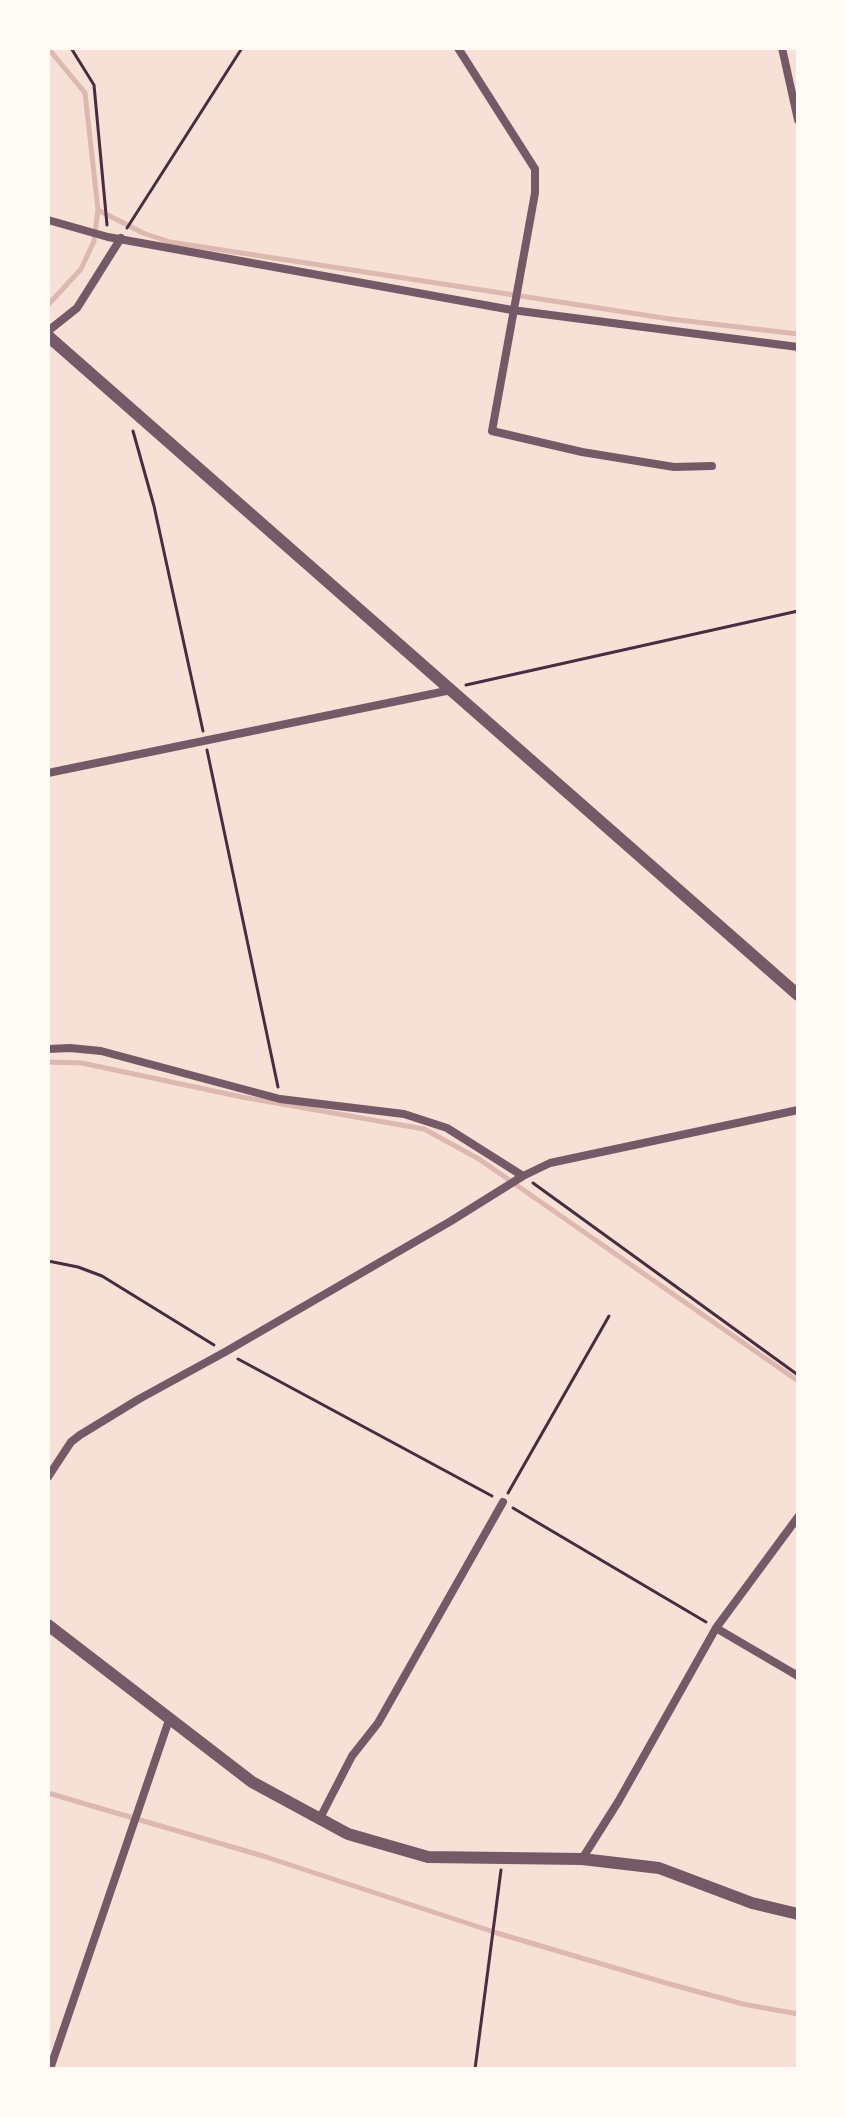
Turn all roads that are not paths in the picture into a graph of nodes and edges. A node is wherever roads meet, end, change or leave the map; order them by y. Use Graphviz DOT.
graph roads {
  1 [pos="458,48"];
  2 [pos="782,48"];
  3 [pos="798,120"];
  4 [pos="48,220"];
  5 [pos="121,238"];
  6 [pos="512,306"];
  7 [pos="48,334"];
  8 [pos="798,347"];
  9 [pos="712,466"];
  10 [pos="452,690"];
  11 [pos="48,773"];
  12 [pos="798,995"];
  13 [pos="48,1049"];
  14 [pos="798,1110"];
  15 [pos="523,1176"];
  16 [pos="48,1477"];
  17 [pos="503,1502"];
  18 [pos="798,1517"];
  19 [pos="48,1625"];
  20 [pos="716,1628"];
  21 [pos="798,1676"];
  22 [pos="169,1720"];
  23 [pos="319,1820"];
  24 [pos="582,1859"];
  25 [pos="798,1914"];
  26 [pos="50,2069"];
  1 -- 6 [label="street"];
  2 -- 3 [label="street"];
  4 -- 5 [label="street"];
  5 -- 6 [label="street"];
  5 -- 7 [label="street"];
  6 -- 8 [label="street"];
  6 -- 9 [label="street"];
  7 -- 10 [label="street"];
  10 -- 11 [label="street"];
  10 -- 12 [label="street"];
  13 -- 15 [label="street"];
  14 -- 15 [label="street"];
  15 -- 16 [label="street"];
  17 -- 23 [label="street"];
  18 -- 20 [label="street"];
  19 -- 22 [label="street"];
  20 -- 21 [label="street"];
  20 -- 24 [label="street"];
  22 -- 23 [label="street"];
  22 -- 26 [label="street"];
  23 -- 24 [label="street"];
  24 -- 25 [label="street"];
}
